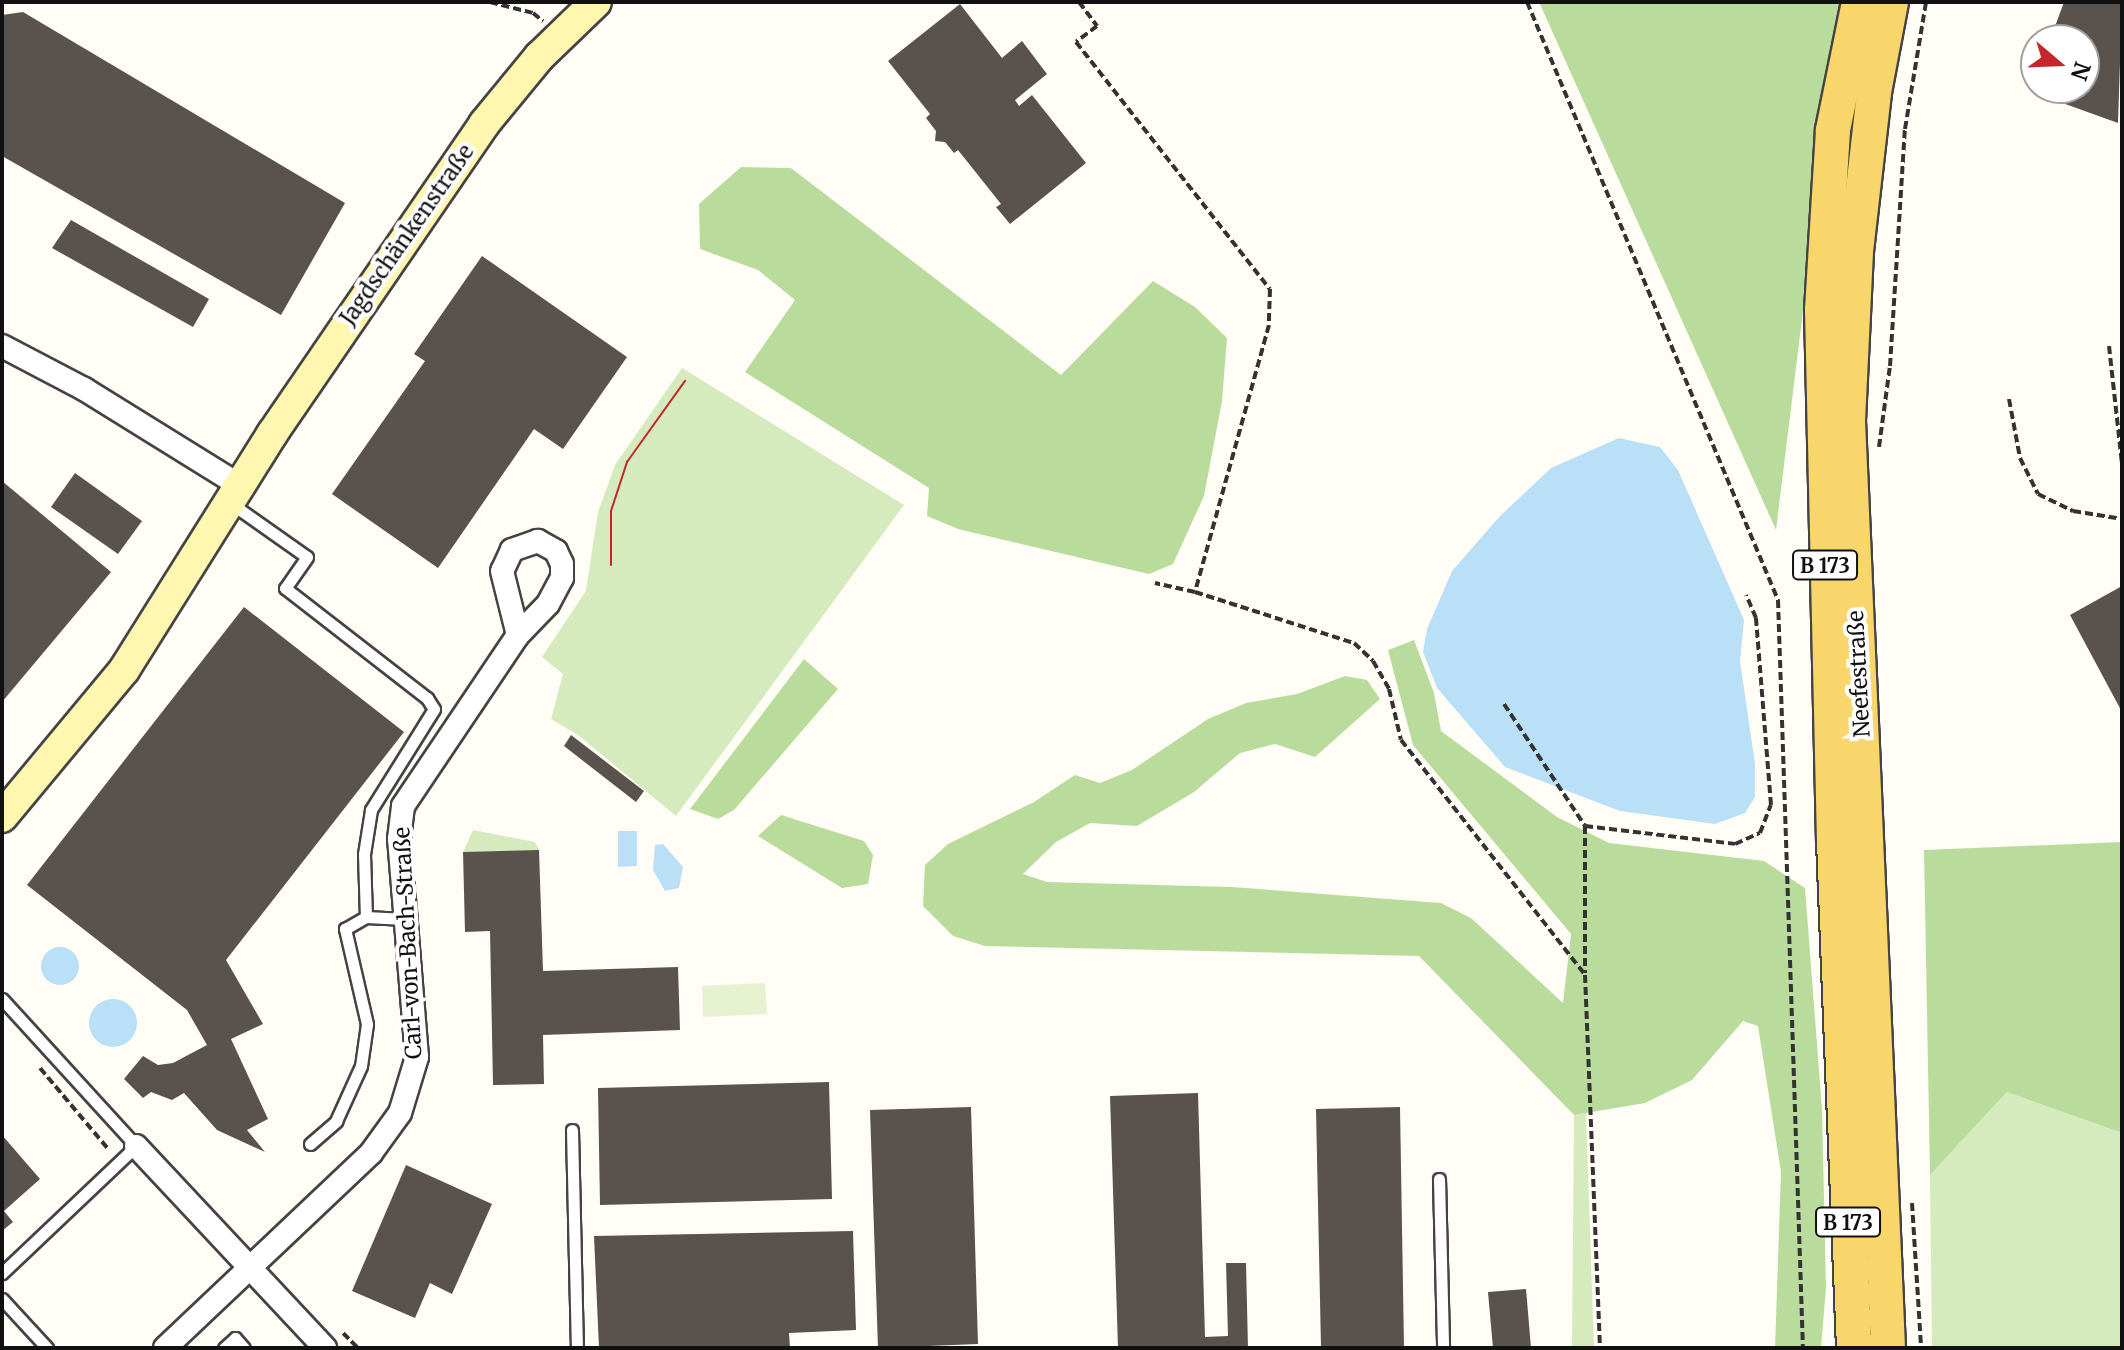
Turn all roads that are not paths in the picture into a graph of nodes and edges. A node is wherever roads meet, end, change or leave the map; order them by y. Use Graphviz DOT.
graph roads {
  1 [pos="596,2"];
  2 [pos="1859,2"];
  3 [pos="1891,2"];
  4 [pos="2,346"];
  5 [pos="234,494"];
  6 [pos="518,635"];
  7 [pos="2,817"];
  8 [pos="366,917"];
  9 [pos="405,919"];
  10 [pos="2,999"];
  11 [pos="572,1130"];
  12 [pos="310,1144"];
  13 [pos="136,1146"];
  14 [pos="1439,1179"];
  15 [pos="249,1270"];
  16 [pos="2,1273"];
  17 [pos="2,1299"];
  18 [pos="1852,1313"];
  19 [pos="47,1348"];
  20 [pos="165,1348"];
  21 [pos="224,1348"];
  22 [pos="244,1348"];
  23 [pos="325,1348"];
  24 [pos="577,1348"];
  25 [pos="1443,1348"];
  26 [pos="1840,1348"];
  27 [pos="1854,1348"];
  28 [pos="1888,1348"];
  1 -- 5 [label="main road, Jagdschänkenstraße"];
  2 -- 18 [label="main road, Neefestraße / B 173"];
  3 -- 28 [label="main road, Neefestraße / B 173"];
  4 -- 5 [label="street"];
  5 -- 7 [label="main road, Jagdschänkenstraße"];
  5 -- 8 [label="lane"];
  6 -- 9 [label="street, Carl-von-Bach-Straße"];
  8 -- 9 [label="lane"];
  8 -- 12 [label="lane"];
  9 -- 15 [label="street, Carl-von-Bach-Straße"];
  10 -- 13 [label="lane"];
  11 -- 24 [label="lane"];
  13 -- 15 [label="street"];
  13 -- 16 [label="lane"];
  14 -- 25 [label="lane"];
  15 -- 20 [label="street, Carl-von-Bach-Straße"];
  15 -- 23 [label="street"];
  17 -- 19 [label="lane"];
  18 -- 26 [label="street"];
  18 -- 27 [label="main road, Neefestraße / B 173"];
  21 -- 22 [label="lane"];
}
